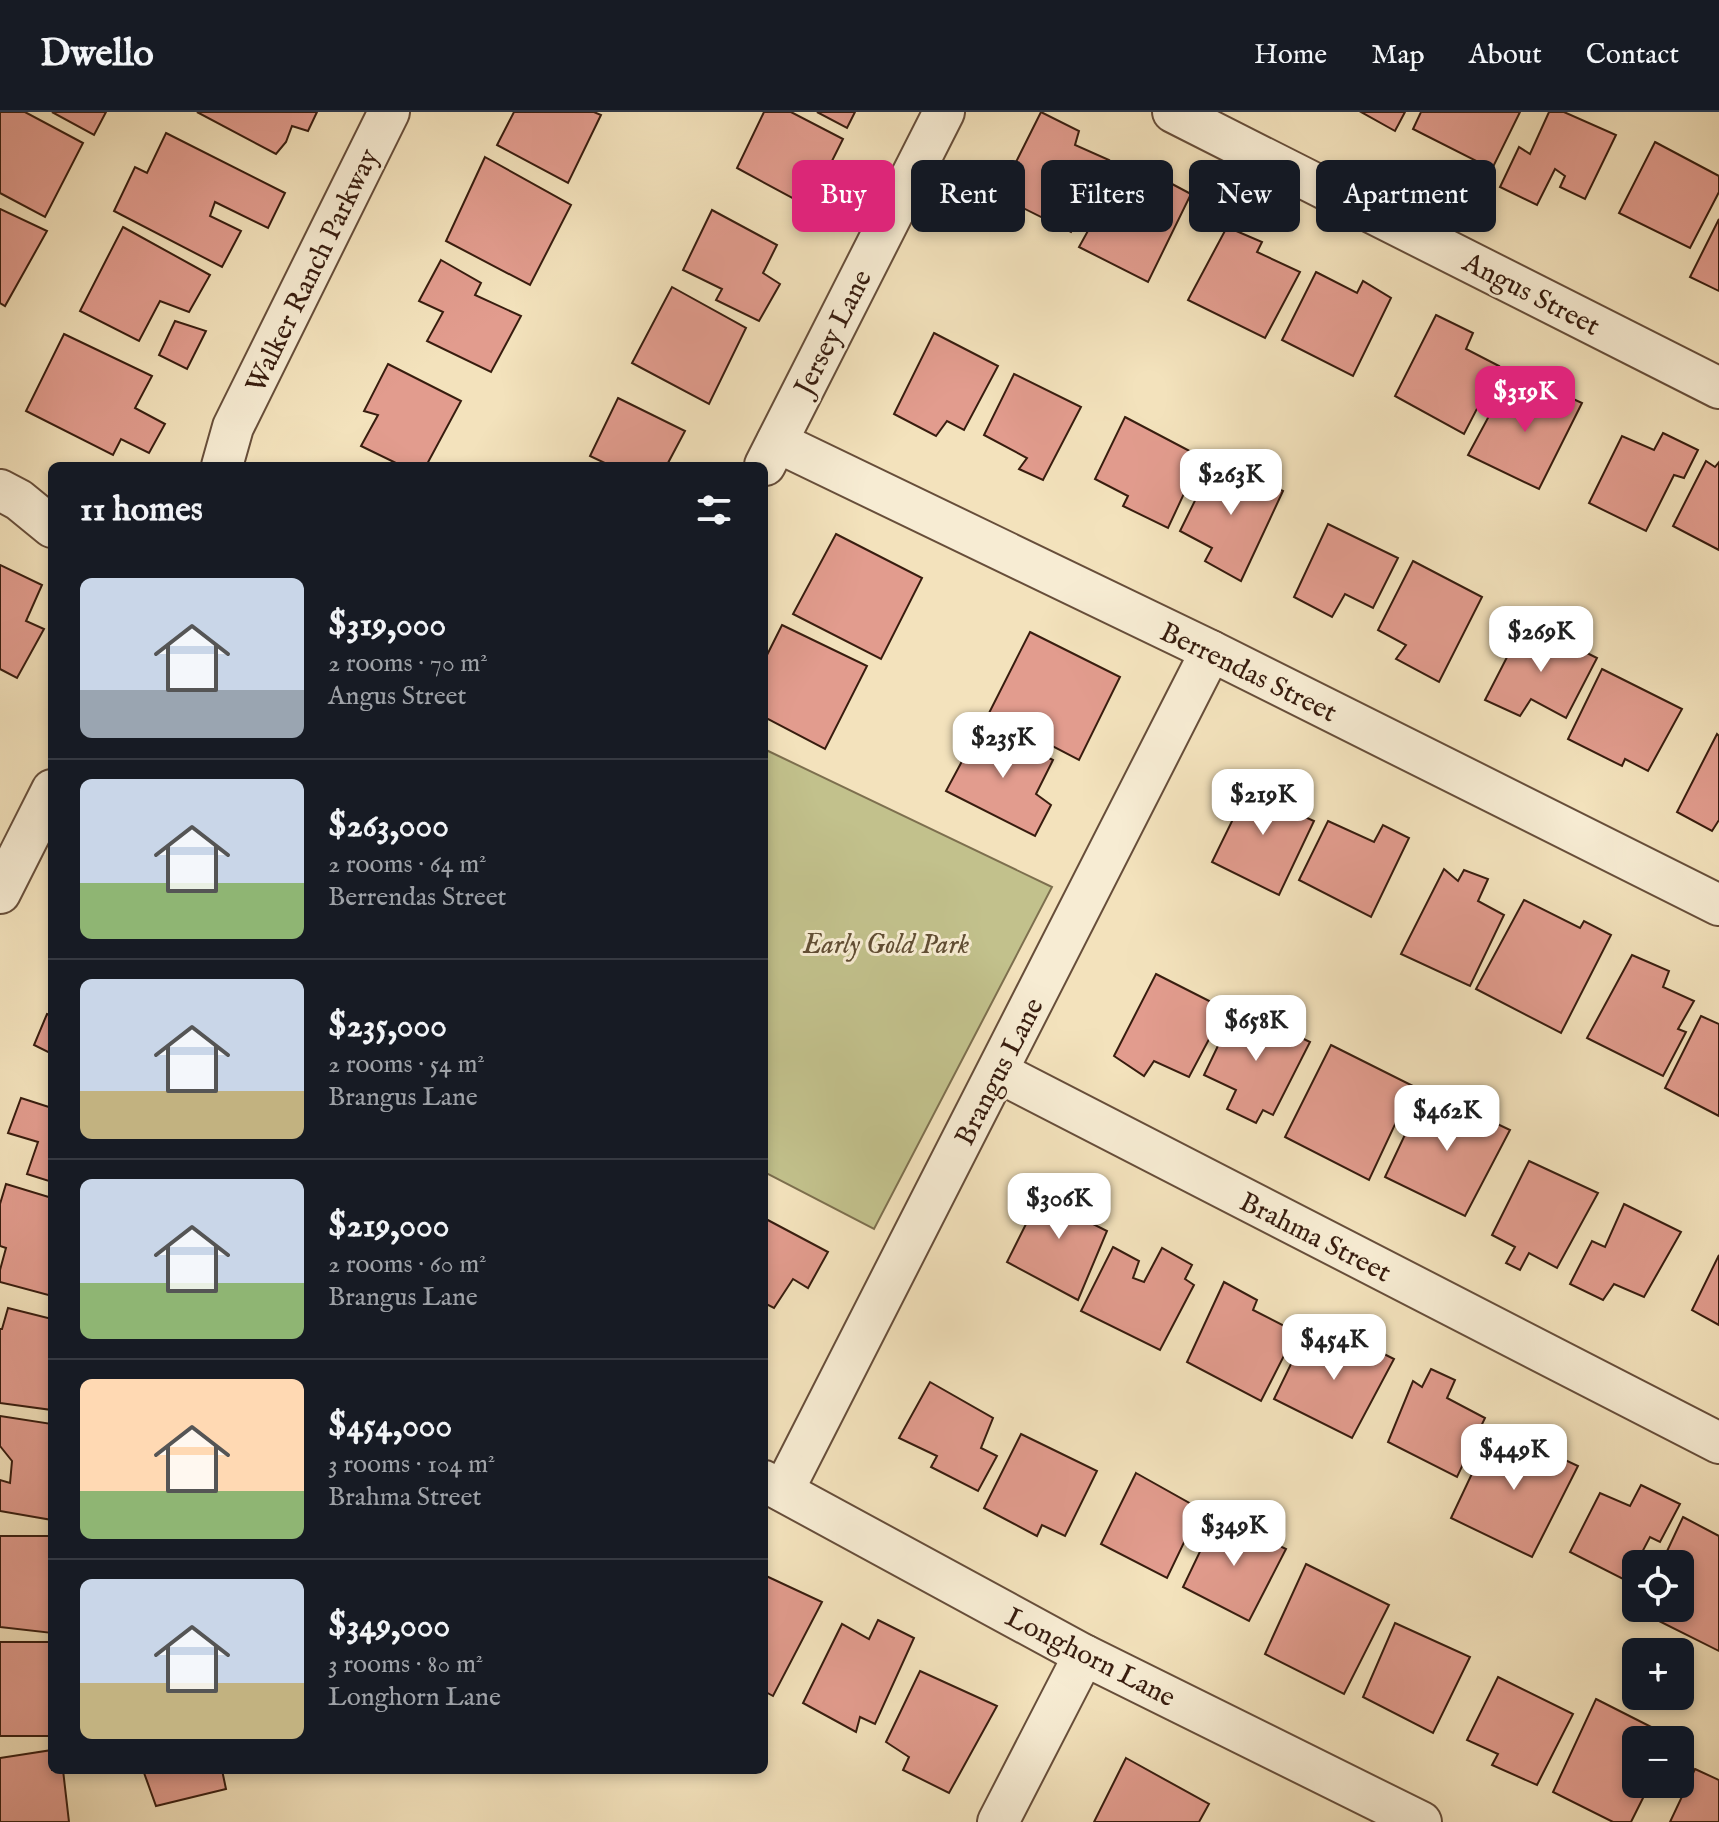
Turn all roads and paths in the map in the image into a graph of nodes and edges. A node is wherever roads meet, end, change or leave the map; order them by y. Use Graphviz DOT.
graph roads {
  1 [pos="389,112"];
  2 [pos="944,112"];
  3 [pos="1173,112"];
  4 [pos="1719,388"];
  5 [pos="233,427"];
  6 [pos="770,454"];
  7 [pos="206,462"];
  8 [pos="223,462"];
  9 [pos="24,499"];
  10 [pos="48,523"];
  11 [pos="1211,651"];
  12 [pos="48,798"];
  13 [pos="0,893"];
  14 [pos="1719,905"];
  15 [pos="998,1072"];
  16 [pos="1719,1443"];
  17 [pos="774,1486"];
  18 [pos="1084,1655"];
  19 [pos="998,1822"];
  20 [pos="1421,1822"];
  1 -- 5 [label="street, Walker Ranch Parkway"];
  2 -- 6 [label="street, Jersey Lane"];
  3 -- 4 [label="street, Angus Street"];
  5 -- 7 [label="street, Walker Ranch Parkway"];
  5 -- 8 [label="street, Walker Ranch Parkway"];
  6 -- 11 [label="street, Berrendas Street"];
  9 -- 10 [label="street"];
  11 -- 14 [label="street, Berrendas Street"];
  11 -- 15 [label="street, Brangus Lane"];
  12 -- 13 [label="street"];
  15 -- 16 [label="street, Brahma Street"];
  15 -- 17 [label="street, Brangus Lane"];
  17 -- 18 [label="street, Longhorn Lane"];
  18 -- 19 [label="street"];
  18 -- 20 [label="street, Longhorn Lane"];
}
